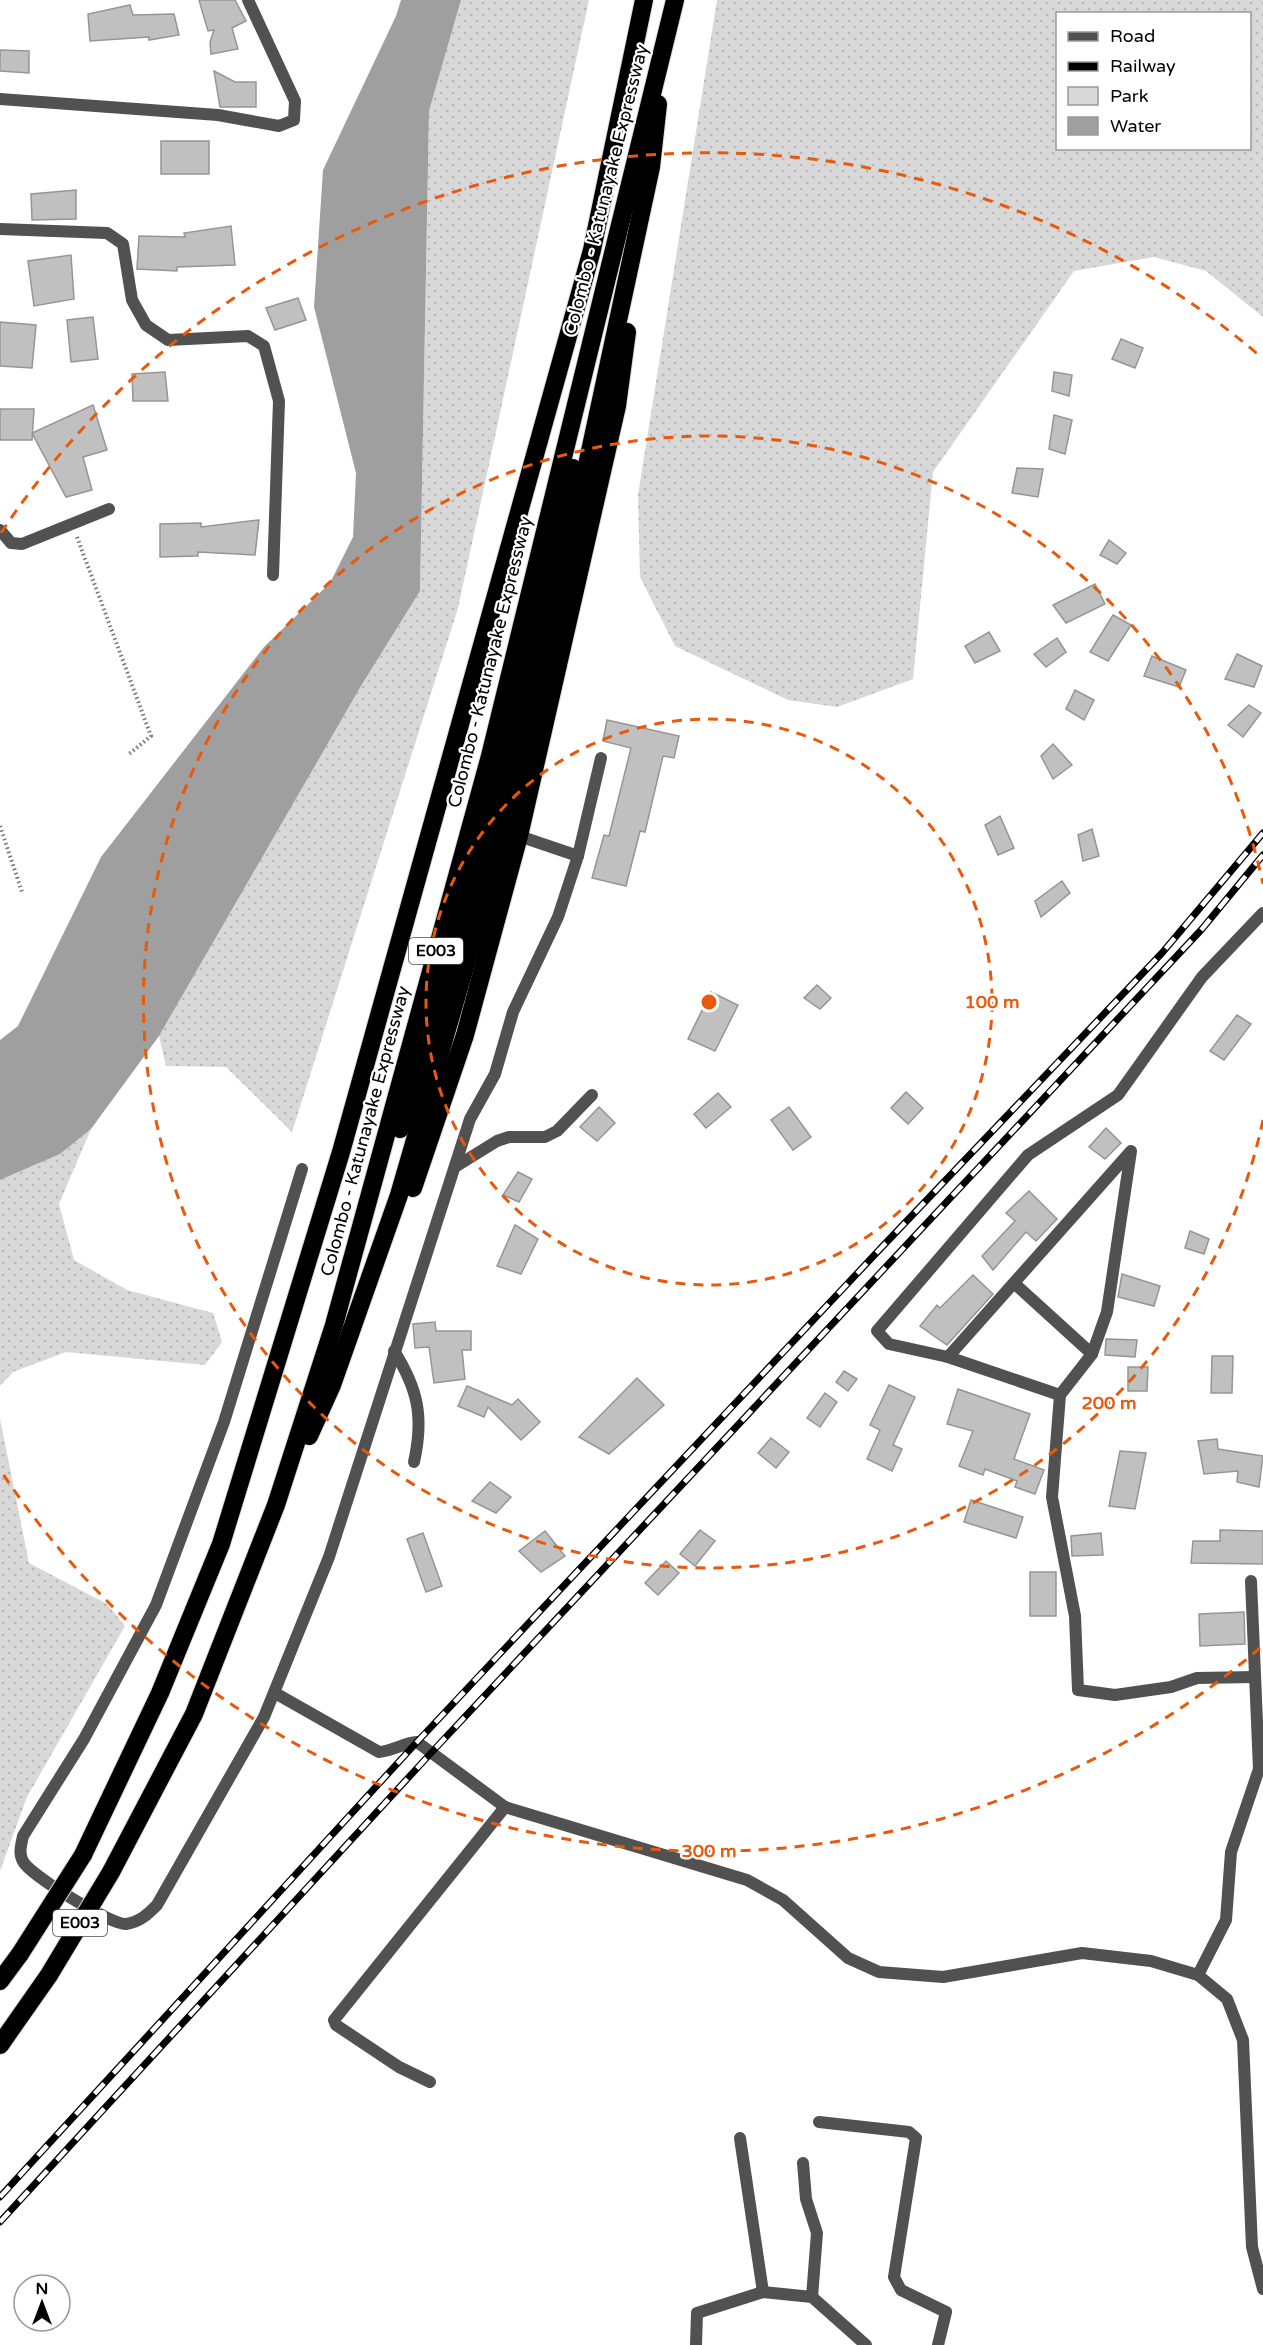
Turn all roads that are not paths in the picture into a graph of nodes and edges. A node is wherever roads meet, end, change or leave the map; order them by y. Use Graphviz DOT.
graph roads {
  1 [pos="248,0"];
  2 [pos="644,0"];
  3 [pos="675,0"];
  4 [pos="660,85"];
  5 [pos="0,99"];
  6 [pos="646,190"];
  7 [pos="0,229"];
  8 [pos="109,509"];
  9 [pos="0,530"];
  10 [pos="273,575"];
  11 [pos="601,758"];
  12 [pos="519,836"];
  13 [pos="578,855"];
  14 [pos="1263,913"];
  15 [pos="592,1095"];
  16 [pos="455,1167"];
  17 [pos="302,1169"];
  18 [pos="1015,1284"];
  19 [pos="348,1339"];
  20 [pos="394,1351"];
  21 [pos="1092,1353"];
  22 [pos="948,1357"];
  23 [pos="1060,1395"];
  24 [pos="298,1438"];
  25 [pos="414,1462"];
  26 [pos="270,1521"];
  27 [pos="1251,1581"];
  28 [pos="1255,1677"];
  29 [pos="274,1693"];
  30 [pos="505,1807"];
  31 [pos="1198,1975"];
  32 [pos="0,1981"];
  33 [pos="0,2045"];
  34 [pos="430,2082"];
  35 [pos="819,2122"];
  36 [pos="740,2138"];
  37 [pos="803,2163"];
  38 [pos="1263,2289"];
  39 [pos="763,2292"];
  40 [pos="812,2297"];
  41 [pos="696,2345"];
  42 [pos="866,2345"];
  43 [pos="938,2345"];
  1 -- 5 [label="street"];
  2 -- 32 [label="highway, Colombo - Katunayake Expressway / E003, bridge"];
  3 -- 4 [label="highway"];
  3 -- 24 [label="highway, Colombo - Katunayake Expressway / E003"];
  4 -- 6 [label="highway"];
  4 -- 24 [label="highway"];
  6 -- 12 [label="highway"];
  6 -- 19 [label="highway"];
  7 -- 10 [label="street"];
  8 -- 9 [label="street"];
  11 -- 13 [label="street"];
  12 -- 13 [label="street"];
  12 -- 19 [label="highway"];
  13 -- 16 [label="street"];
  14 -- 22 [label="street"];
  15 -- 16 [label="street"];
  16 -- 20 [label="street"];
  17 -- 29 [label="street"];
  18 -- 21 [label="street"];
  18 -- 21 [label="street"];
  18 -- 22 [label="street"];
  19 -- 26 [label="highway"];
  20 -- 25 [label="street"];
  20 -- 29 [label="street"];
  21 -- 23 [label="street"];
  22 -- 23 [label="street"];
  23 -- 28 [label="street"];
  24 -- 26 [label="highway, Colombo - Katunayake Expressway / E003"];
  26 -- 33 [label="highway, Colombo - Katunayake Expressway / E003, bridge"];
  27 -- 28 [label="street"];
  28 -- 31 [label="street"];
  29 -- 30 [label="street"];
  30 -- 31 [label="street"];
  30 -- 34 [label="street"];
  31 -- 38 [label="street"];
  35 -- 43 [label="street"];
  36 -- 39 [label="street"];
  37 -- 40 [label="street"];
  39 -- 40 [label="street"];
  39 -- 41 [label="street"];
  40 -- 42 [label="street"];
}
